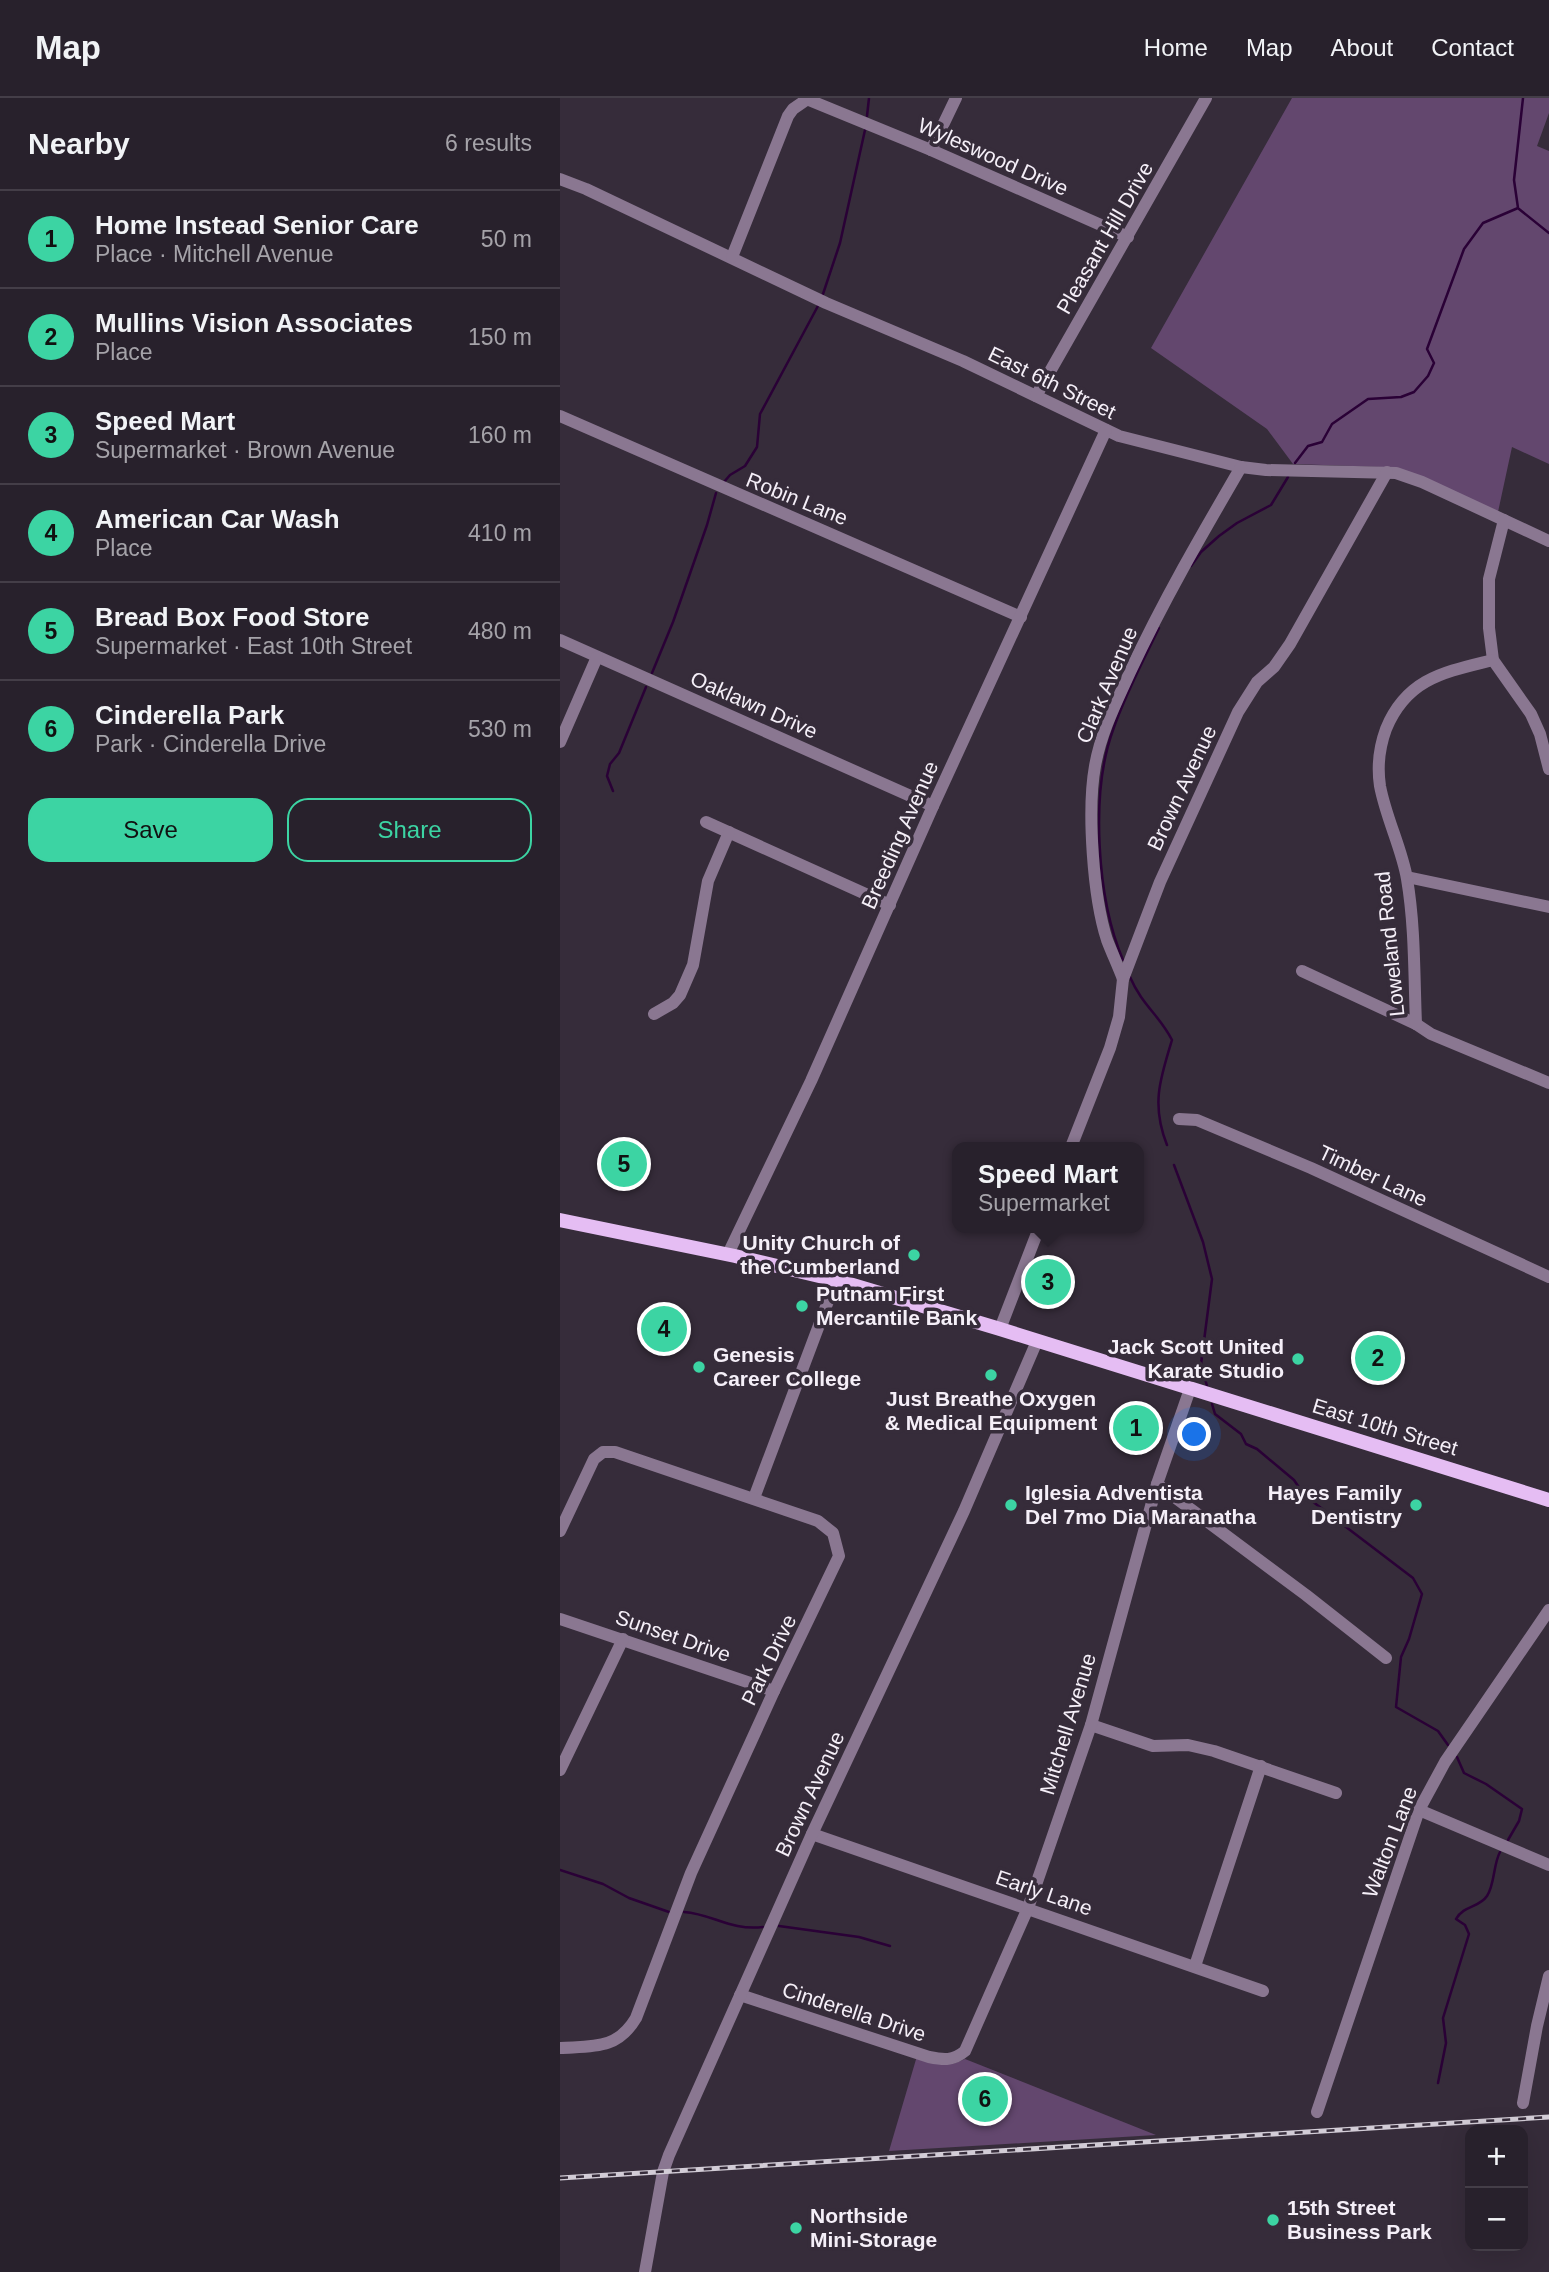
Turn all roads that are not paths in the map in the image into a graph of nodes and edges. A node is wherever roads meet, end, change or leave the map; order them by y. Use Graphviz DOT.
graph roads {
  1 [pos="956,98"];
  2 [pos="1206,98"];
  3 [pos="805,99"];
  4 [pos="931,150"];
  5 [pos="560,179"];
  6 [pos="1128,237"];
  7 [pos="732,257"];
  8 [pos="1036,396"];
  9 [pos="560,416"];
  10 [pos="1106,430"];
  11 [pos="1241,467"];
  12 [pos="1387,472"];
  13 [pos="1504,520"];
  14 [pos="1549,541"];
  15 [pos="1021,617"];
  16 [pos="560,640"];
  17 [pos="597,657"];
  18 [pos="1493,660"];
  19 [pos="560,742"];
  20 [pos="1549,769"];
  21 [pos="933,806"];
  22 [pos="706,822"];
  23 [pos="729,832"];
  24 [pos="1407,877"];
  25 [pos="890,905"];
  26 [pos="1549,907"];
  27 [pos="1303,971"];
  28 [pos="1123,979"];
  29 [pos="654,1014"];
  30 [pos="1416,1024"];
  31 [pos="1549,1083"];
  32 [pos="1179,1119"];
  33 [pos="1073,1142"];
  34 [pos="560,1220"];
  35 [pos="1037,1233"];
  36 [pos="728,1254"];
  37 [pos="1549,1277"];
  38 [pos="836,1280"];
  39 [pos="1000,1329"];
  40 [pos="1038,1341"];
  41 [pos="1190,1389"];
  42 [pos="1157,1484"];
  43 [pos="754,1498"];
  44 [pos="1549,1500"];
  45 [pos="560,1531"];
  46 [pos="1549,1610"];
  47 [pos="560,1619"];
  48 [pos="623,1639"];
  49 [pos="1386,1658"];
  50 [pos="774,1691"];
  51 [pos="1091,1725"];
  52 [pos="1261,1766"];
  53 [pos="560,1770"];
  54 [pos="1336,1793"];
  55 [pos="1419,1810"];
  56 [pos="812,1834"];
  57 [pos="1549,1865"];
  58 [pos="1028,1908"];
  59 [pos="1195,1966"];
  60 [pos="1549,1976"];
  61 [pos="1263,1991"];
  62 [pos="740,1995"];
  63 [pos="560,2048"];
  64 [pos="956,2058"];
  65 [pos="1523,2103"];
  66 [pos="1317,2112"];
  67 [pos="645,2272"];
  1 -- 4 [label="street"];
  2 -- 6 [label="street, Pleasant Hill Drive"];
  3 -- 4 [label="street, Wyleswood Drive"];
  3 -- 7 [label="street"];
  4 -- 6 [label="street, Wyleswood Drive"];
  5 -- 7 [label="street, East 6th Street"];
  6 -- 8 [label="street, Pleasant Hill Drive"];
  7 -- 8 [label="street, East 6th Street"];
  8 -- 10 [label="street, East 6th Street"];
  9 -- 15 [label="street, Robin Lane"];
  10 -- 11 [label="street, East 6th Street"];
  10 -- 15 [label="street, Breeding Avenue"];
  11 -- 12 [label="street, East 6th Street"];
  11 -- 28 [label="street, Clark Avenue"];
  12 -- 13 [label="street, East 6th Street"];
  12 -- 28 [label="street, Brown Avenue"];
  13 -- 14 [label="street, East 6th Street"];
  13 -- 18 [label="street"];
  15 -- 21 [label="street, Breeding Avenue"];
  16 -- 17 [label="street, Oaklawn Drive"];
  17 -- 19 [label="street"];
  17 -- 21 [label="street, Oaklawn Drive"];
  18 -- 20 [label="street"];
  18 -- 24 [label="street, Loweland Road"];
  21 -- 25 [label="street, Breeding Avenue"];
  22 -- 23 [label="street"];
  23 -- 25 [label="street"];
  23 -- 29 [label="street"];
  24 -- 26 [label="street"];
  24 -- 30 [label="street, Loweland Road"];
  25 -- 36 [label="street, Breeding Avenue"];
  27 -- 30 [label="street"];
  28 -- 33 [label="street, Brown Avenue"];
  30 -- 31 [label="street, Loweland Road"];
  32 -- 37 [label="street, Timber Lane"];
  34 -- 36 [label="main road, East 10th Street"];
  35 -- 39 [label="street"];
  36 -- 38 [label="main road, East 10th Street"];
  38 -- 39 [label="main road, East 10th Street"];
  38 -- 43 [label="street"];
  39 -- 40 [label="main road, East 10th Street"];
  40 -- 41 [label="main road, East 10th Street"];
  40 -- 56 [label="street, Brown Avenue"];
  41 -- 42 [label="street, Mitchell Avenue"];
  41 -- 44 [label="main road, East 10th Street"];
  42 -- 49 [label="street"];
  42 -- 51 [label="street, Mitchell Avenue"];
  43 -- 45 [label="street, Park Drive"];
  43 -- 50 [label="street, Park Drive"];
  46 -- 55 [label="street, Walton Lane"];
  47 -- 48 [label="street, Sunset Drive"];
  48 -- 50 [label="street, Sunset Drive"];
  48 -- 53 [label="street"];
  50 -- 63 [label="street, Park Drive"];
  51 -- 52 [label="street"];
  51 -- 58 [label="street, Mitchell Avenue"];
  52 -- 54 [label="street"];
  52 -- 59 [label="street"];
  55 -- 57 [label="street"];
  55 -- 66 [label="street, Walton Lane"];
  56 -- 58 [label="street, Early Lane"];
  56 -- 62 [label="street, Brown Avenue"];
  58 -- 59 [label="street, Early Lane"];
  58 -- 64 [label="street, Mitchell Avenue"];
  59 -- 61 [label="street, Early Lane"];
  60 -- 65 [label="street"];
  62 -- 64 [label="street, Cinderella Drive"];
  62 -- 67 [label="street, Brown Avenue"];
}
